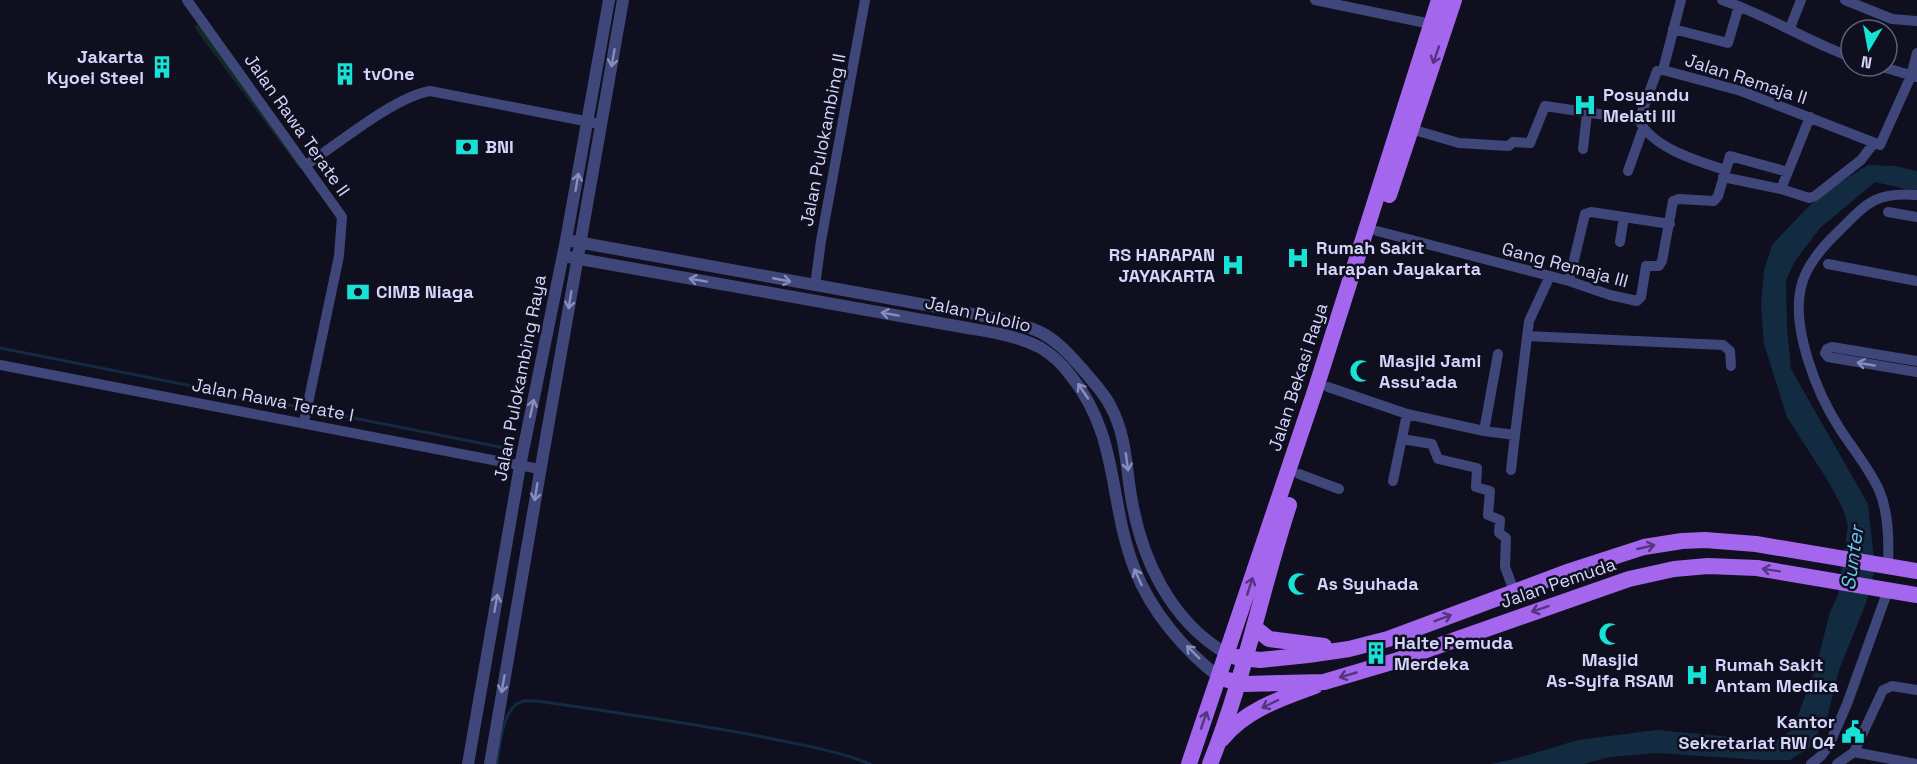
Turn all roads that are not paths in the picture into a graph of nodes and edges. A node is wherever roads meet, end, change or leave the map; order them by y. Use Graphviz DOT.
graph roads {
  1 [pos="187,0"];
  2 [pos="609,0"];
  3 [pos="623,0"];
  4 [pos="865,0"];
  5 [pos="1315,0"];
  6 [pos="1439,0"];
  7 [pos="1454,0"];
  8 [pos="1681,0"];
  9 [pos="1722,0"];
  10 [pos="1801,0"];
  11 [pos="1845,0"];
  12 [pos="1739,6"];
  13 [pos="1917,21"];
  14 [pos="1431,24"];
  15 [pos="1790,28"];
  16 [pos="1673,29"];
  17 [pos="1839,53"];
  18 [pos="1917,53"];
  19 [pos="1663,70"];
  20 [pos="1899,72"];
  21 [pos="1914,76"];
  22 [pos="1587,113"];
  23 [pos="1810,117"];
  24 [pos="587,122"];
  25 [pos="601,124"];
  26 [pos="1641,124"];
  27 [pos="1411,129"];
  28 [pos="1876,144"];
  29 [pos="1583,149"];
  30 [pos="306,165"];
  31 [pos="1628,171"];
  32 [pos="1788,172"];
  33 [pos="1724,174"];
  34 [pos="1781,189"];
  35 [pos="1917,195"];
  36 [pos="1888,212"];
  37 [pos="1623,217"];
  38 [pos="1917,217"];
  39 [pos="1670,224"];
  40 [pos="1377,231"];
  41 [pos="567,240"];
  42 [pos="579,242"];
  43 [pos="1620,242"];
  44 [pos="563,256"];
  45 [pos="577,258"];
  46 [pos="1828,264"];
  47 [pos="1550,276"];
  48 [pos="1569,281"];
  49 [pos="1917,281"];
  50 [pos="815,286"];
  51 [pos="924,305"];
  52 [pos="965,312"];
  53 [pos="922,320"];
  54 [pos="962,327"];
  55 [pos="1527,336"];
  56 [pos="1498,354"];
  57 [pos="1917,362"];
  58 [pos="0,365"];
  59 [pos="1731,366"];
  60 [pos="1917,372"];
  61 [pos="1328,387"];
  62 [pos="1407,414"];
  63 [pos="304,418"];
  64 [pos="1484,431"];
  65 [pos="1515,435"];
  66 [pos="1402,439"];
  67 [pos="520,466"];
  68 [pos="539,469"];
  69 [pos="1511,470"];
  70 [pos="1299,474"];
  71 [pos="1393,481"];
  72 [pos="1340,489"];
  73 [pos="1131,496"];
  74 [pos="1117,500"];
  75 [pos="1279,517"];
  76 [pos="1885,566"];
  77 [pos="1917,571"];
  78 [pos="1883,589"];
  79 [pos="1514,591"];
  80 [pos="1917,595"];
  81 [pos="1180,614"];
  82 [pos="1168,627"];
  83 [pos="1254,627"];
  84 [pos="1349,649"];
  85 [pos="1227,654"];
  86 [pos="1245,659"];
  87 [pos="1219,676"];
  88 [pos="1324,682"];
  89 [pos="1238,684"];
  90 [pos="1917,690"];
  91 [pos="1218,744"];
  92 [pos="1854,752"];
  93 [pos="468,764"];
  94 [pos="490,764"];
  95 [pos="1190,764"];
  96 [pos="1210,764"];
  97 [pos="1811,764"];
  98 [pos="1837,764"];
  99 [pos="1917,764"];
  1 -- 30 [label="street, Jalan Rawa Terate II"];
  2 -- 24 [label="street, Jalan Pulokambing Raya"];
  3 -- 25 [label="street, Jalan Pulokambing Raya, one-way"];
  4 -- 50 [label="street, Jalan Pulokambing II"];
  5 -- 14 [label="street"];
  6 -- 14 [label="main road, Jalan Bekasi Raya"];
  7 -- 27 [label="main road, Jalan Bekasi Raya, one-way"];
  8 -- 16 [label="street"];
  9 -- 12 [label="street"];
  10 -- 15 [label="street"];
  11 -- 13 [label="street"];
  12 -- 15 [label="street"];
  12 -- 16 [label="street"];
  14 -- 75 [label="main road, Jalan Bekasi Raya"];
  15 -- 17 [label="street"];
  16 -- 19 [label="street"];
  18 -- 21 [label="street"];
  19 -- 23 [label="street, Jalan Remaja II"];
  19 -- 26 [label="street, Jalan Remaja II"];
  20 -- 21 [label="street"];
  21 -- 28 [label="street"];
  22 -- 26 [label="street"];
  22 -- 27 [label="street"];
  22 -- 29 [label="street"];
  23 -- 28 [label="street, Jalan Remaja II"];
  23 -- 32 [label="street"];
  24 -- 25 [label="street"];
  24 -- 30 [label="street"];
  41 -- 24 [label="street, Jalan Pulokambing Raya, one-way"];
  25 -- 42 [label="street, Jalan Pulokambing Raya"];
  26 -- 31 [label="street"];
  26 -- 33 [label="street"];
  27 -- 40 [label="main road, Jalan Bekasi Raya"];
  28 -- 34 [label="street"];
  30 -- 63 [label="street, Jalan Rawa Terate II"];
  32 -- 33 [label="street"];
  32 -- 34 [label="street"];
  33 -- 34 [label="street"];
  33 -- 39 [label="street"];
  35 -- 76 [label="street"];
  36 -- 38 [label="street"];
  37 -- 39 [label="street"];
  37 -- 43 [label="street"];
  37 -- 48 [label="street"];
  39 -- 48 [label="street, Gang Remaja III"];
  40 -- 47 [label="street, Gang Remaja III"];
  40 -- 61 [label="main road, Jalan Bekasi Raya"];
  41 -- 42 [label="street, Jalan Pulolio"];
  41 -- 44 [label="street, Jalan Pulokambing Raya"];
  42 -- 45 [label="street, Jalan Pulokambing Raya"];
  42 -- 50 [label="street, Jalan Pulolio, one-way"];
  44 -- 45 [label="street, Jalan Pulolio"];
  67 -- 44 [label="street, Jalan Pulokambing Raya, one-way"];
  53 -- 45 [label="street, Jalan Pulolio, one-way"];
  45 -- 68 [label="street, Jalan Pulokambing Raya, one-way"];
  46 -- 49 [label="street"];
  47 -- 48 [label="street, Gang Remaja III"];
  47 -- 55 [label="street"];
  50 -- 51 [label="street, Jalan Pulolio"];
  51 -- 52 [label="street, Jalan Pulolio"];
  51 -- 53 [label="street"];
  52 -- 54 [label="street"];
  52 -- 73 [label="street, Jalan Pulolio, one-way"];
  53 -- 54 [label="street, Jalan Pulolio"];
  74 -- 54 [label="street, Jalan Pulolio, one-way"];
  55 -- 59 [label="street"];
  55 -- 65 [label="street"];
  56 -- 64 [label="street"];
  60 -- 57 [label="street, one-way"];
  58 -- 63 [label="street, Jalan Rawa Terate I"];
  61 -- 62 [label="street"];
  61 -- 70 [label="main road, Jalan Bekasi Raya"];
  62 -- 64 [label="street"];
  62 -- 66 [label="street"];
  63 -- 67 [label="street, Jalan Rawa Terate I"];
  64 -- 65 [label="street"];
  65 -- 69 [label="street"];
  66 -- 71 [label="street"];
  66 -- 79 [label="street"];
  67 -- 68 [label="street, Jalan Rawa Terate I"];
  93 -- 67 [label="street, Jalan Pulokambing Raya, one-way"];
  68 -- 94 [label="street, Jalan Pulokambing Raya, one-way"];
  70 -- 72 [label="street"];
  70 -- 75 [label="main road, Jalan Bekasi Raya"];
  73 -- 74 [label="street"];
  73 -- 81 [label="street, Jalan Pulolio"];
  82 -- 74 [label="street, Jalan Pulolio, one-way"];
  75 -- 83 [label="main road, Jalan Bekasi Raya"];
  85 -- 75 [label="main road, Jalan Bekasi Raya, one-way"];
  76 -- 77 [label="main road, Jalan Pemuda"];
  79 -- 76 [label="main road, Jalan Pemuda, one-way"];
  78 -- 80 [label="main road, Jalan Pemuda"];
  78 -- 88 [label="main road, Jalan Pemuda, one-way"];
  78 -- 97 [label="street"];
  84 -- 79 [label="main road, Jalan Pemuda, one-way"];
  81 -- 82 [label="street"];
  81 -- 85 [label="street, Jalan Pulolio"];
  87 -- 82 [label="street, Jalan Pulolio, one-way"];
  83 -- 84 [label="main road"];
  83 -- 86 [label="main road, Jalan Bekasi Raya"];
  84 -- 86 [label="main road, Jalan Pemuda"];
  85 -- 86 [label="main road, Jalan Pemuda"];
  85 -- 87 [label="main road, Jalan Bekasi Raya"];
  86 -- 89 [label="main road, Jalan Bekasi Raya"];
  87 -- 89 [label="main road, Jalan Pemuda"];
  95 -- 87 [label="main road, Jalan Bekasi Raya, one-way"];
  88 -- 89 [label="main road, Jalan Pemuda"];
  88 -- 91 [label="main road, one-way"];
  89 -- 91 [label="main road, Jalan Bekasi Raya"];
  90 -- 92 [label="street"];
  91 -- 96 [label="main road, Jalan Bekasi Raya"];
  92 -- 98 [label="street"];
  92 -- 99 [label="street"];
}
